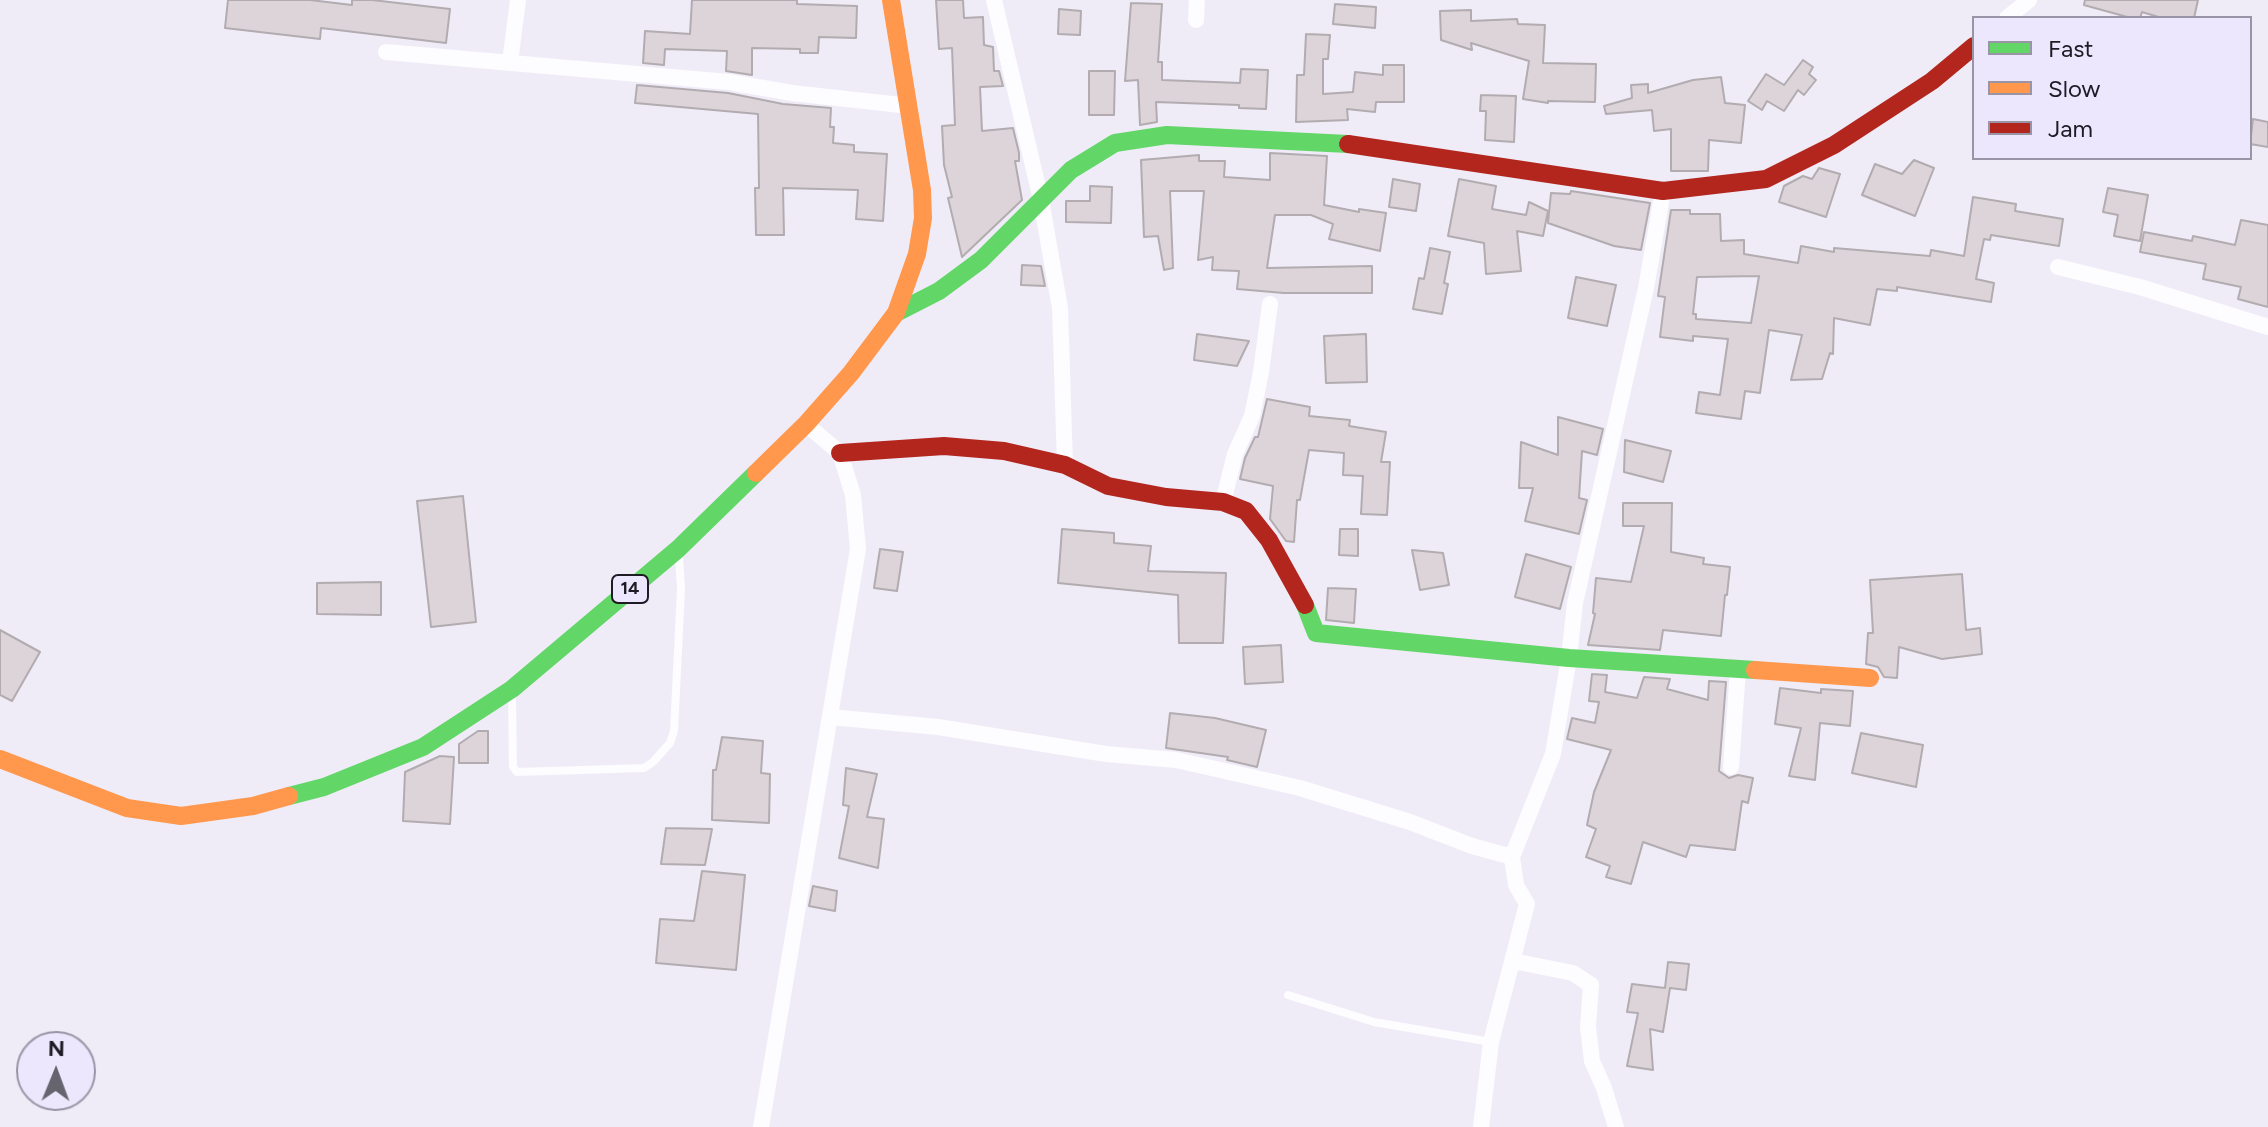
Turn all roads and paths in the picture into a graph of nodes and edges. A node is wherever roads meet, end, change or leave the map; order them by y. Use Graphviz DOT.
graph roads {
  1 [pos="518,0"];
  2 [pos="891,0"];
  3 [pos="994,0"];
  4 [pos="1197,0"];
  5 [pos="2029,0"];
  6 [pos="2009,16"];
  7 [pos="1196,20"];
  8 [pos="1972,48"];
  9 [pos="386,52"];
  10 [pos="510,63"];
  11 [pos="910,106"];
  12 [pos="1663,191"];
  13 [pos="1041,200"];
  14 [pos="2058,267"];
  15 [pos="1270,304"];
  16 [pos="896,313"];
  17 [pos="2268,327"];
  18 [pos="806,424"];
  19 [pos="840,453"];
  20 [pos="1065,465"];
  21 [pos="1223,502"];
  22 [pos="678,549"];
  23 [pos="1569,658"];
  24 [pos="1738,670"];
  25 [pos="1870,678"];
  26 [pos="512,689"];
  27 [pos="830,717"];
  28 [pos="0,759"];
  29 [pos="1731,767"];
  30 [pos="1512,857"];
  31 [pos="1513,961"];
  32 [pos="1288,995"];
  33 [pos="1491,1042"];
  34 [pos="761,1127"];
  35 [pos="1481,1127"];
  36 [pos="1616,1127"];
  1 -- 10 [label="street"];
  2 -- 11 [label="main road, 14"];
  3 -- 13 [label="street"];
  4 -- 7 [label="street"];
  5 -- 6 [label="street"];
  8 -- 12 [label="main road"];
  9 -- 10 [label="street"];
  10 -- 11 [label="street"];
  11 -- 16 [label="main road, 14"];
  12 -- 13 [label="main road"];
  12 -- 23 [label="street"];
  13 -- 16 [label="main road"];
  13 -- 20 [label="street"];
  14 -- 17 [label="street"];
  15 -- 21 [label="street"];
  16 -- 18 [label="main road, 14"];
  18 -- 19 [label="street"];
  18 -- 22 [label="main road, 14"];
  19 -- 20 [label="main road"];
  19 -- 27 [label="street"];
  20 -- 21 [label="main road"];
  21 -- 23 [label="main road"];
  22 -- 26 [label="main road, 14"];
  22 -- 26 [label="lane"];
  23 -- 24 [label="main road"];
  23 -- 30 [label="street"];
  24 -- 25 [label="main road"];
  24 -- 29 [label="street"];
  26 -- 28 [label="main road, 14"];
  27 -- 30 [label="street"];
  27 -- 34 [label="street"];
  30 -- 31 [label="street"];
  31 -- 33 [label="street"];
  31 -- 36 [label="street"];
  32 -- 33 [label="lane"];
  33 -- 35 [label="street"];
}
